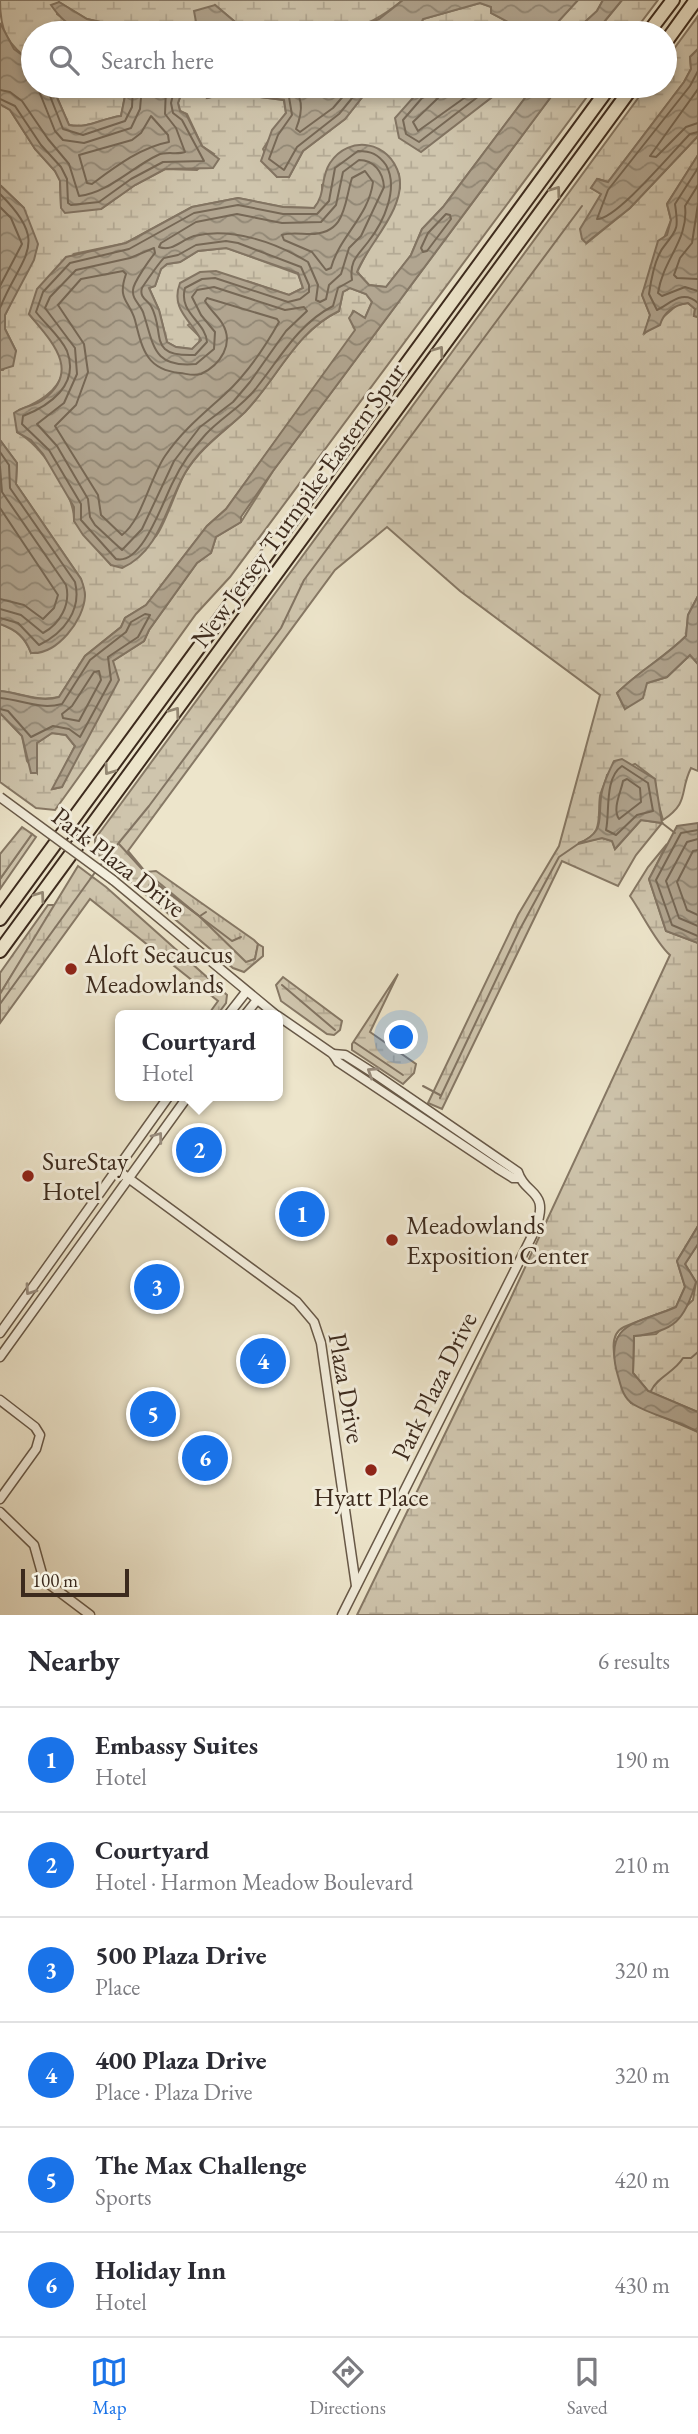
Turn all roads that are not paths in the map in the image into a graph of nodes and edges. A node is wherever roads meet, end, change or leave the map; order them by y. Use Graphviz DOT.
graph roads {
  1 [pos="673,0"];
  2 [pos="696,0"];
  3 [pos="657,21"];
  4 [pos="677,26"];
  5 [pos="601,98"];
  6 [pos="624,98"];
  7 [pos="0,797"];
  8 [pos="0,919"];
  9 [pos="0,951"];
  10 [pos="246,992"];
  11 [pos="257,1000"];
  12 [pos="232,1010"];
  13 [pos="249,1010"];
  14 [pos="270,1010"];
  15 [pos="283,1020"];
  16 [pos="165,1101"];
  17 [pos="184,1101"];
  18 [pos="116,1169"];
  19 [pos="127,1177"];
  20 [pos="0,1333"];
  21 [pos="0,1357"];
  22 [pos="0,1400"];
  23 [pos="0,1499"];
  24 [pos="0,1512"];
  25 [pos="356,1586"];
  26 [pos="90,1615"];
  27 [pos="342,1615"];
  1 -- 3 [label="highway"];
  2 -- 4 [label="highway"];
  5 -- 8 [label="highway, New Jersey Turnpike Eastern Spur, one-way"];
  9 -- 6 [label="highway, New Jersey Turnpike Eastern Spur, one-way"];
  7 -- 10 [label="street, Park Plaza Drive, bridge"];
  10 -- 11 [label="street, Park Plaza Drive"];
  10 -- 12 [label="street"];
  11 -- 13 [label="street"];
  11 -- 14 [label="street, Park Plaza Drive"];
  15 -- 25 [label="street, Park Plaza Drive"];
  16 -- 18 [label="street"];
  19 -- 17 [label="street, one-way"];
  18 -- 19 [label="street, Plaza Drive"];
  18 -- 20 [label="street, one-way"];
  19 -- 21 [label="street"];
  19 -- 25 [label="street, Plaza Drive"];
  22 -- 23 [label="street"];
  24 -- 26 [label="street"];
  25 -- 27 [label="street, Park Plaza Drive"];
}
